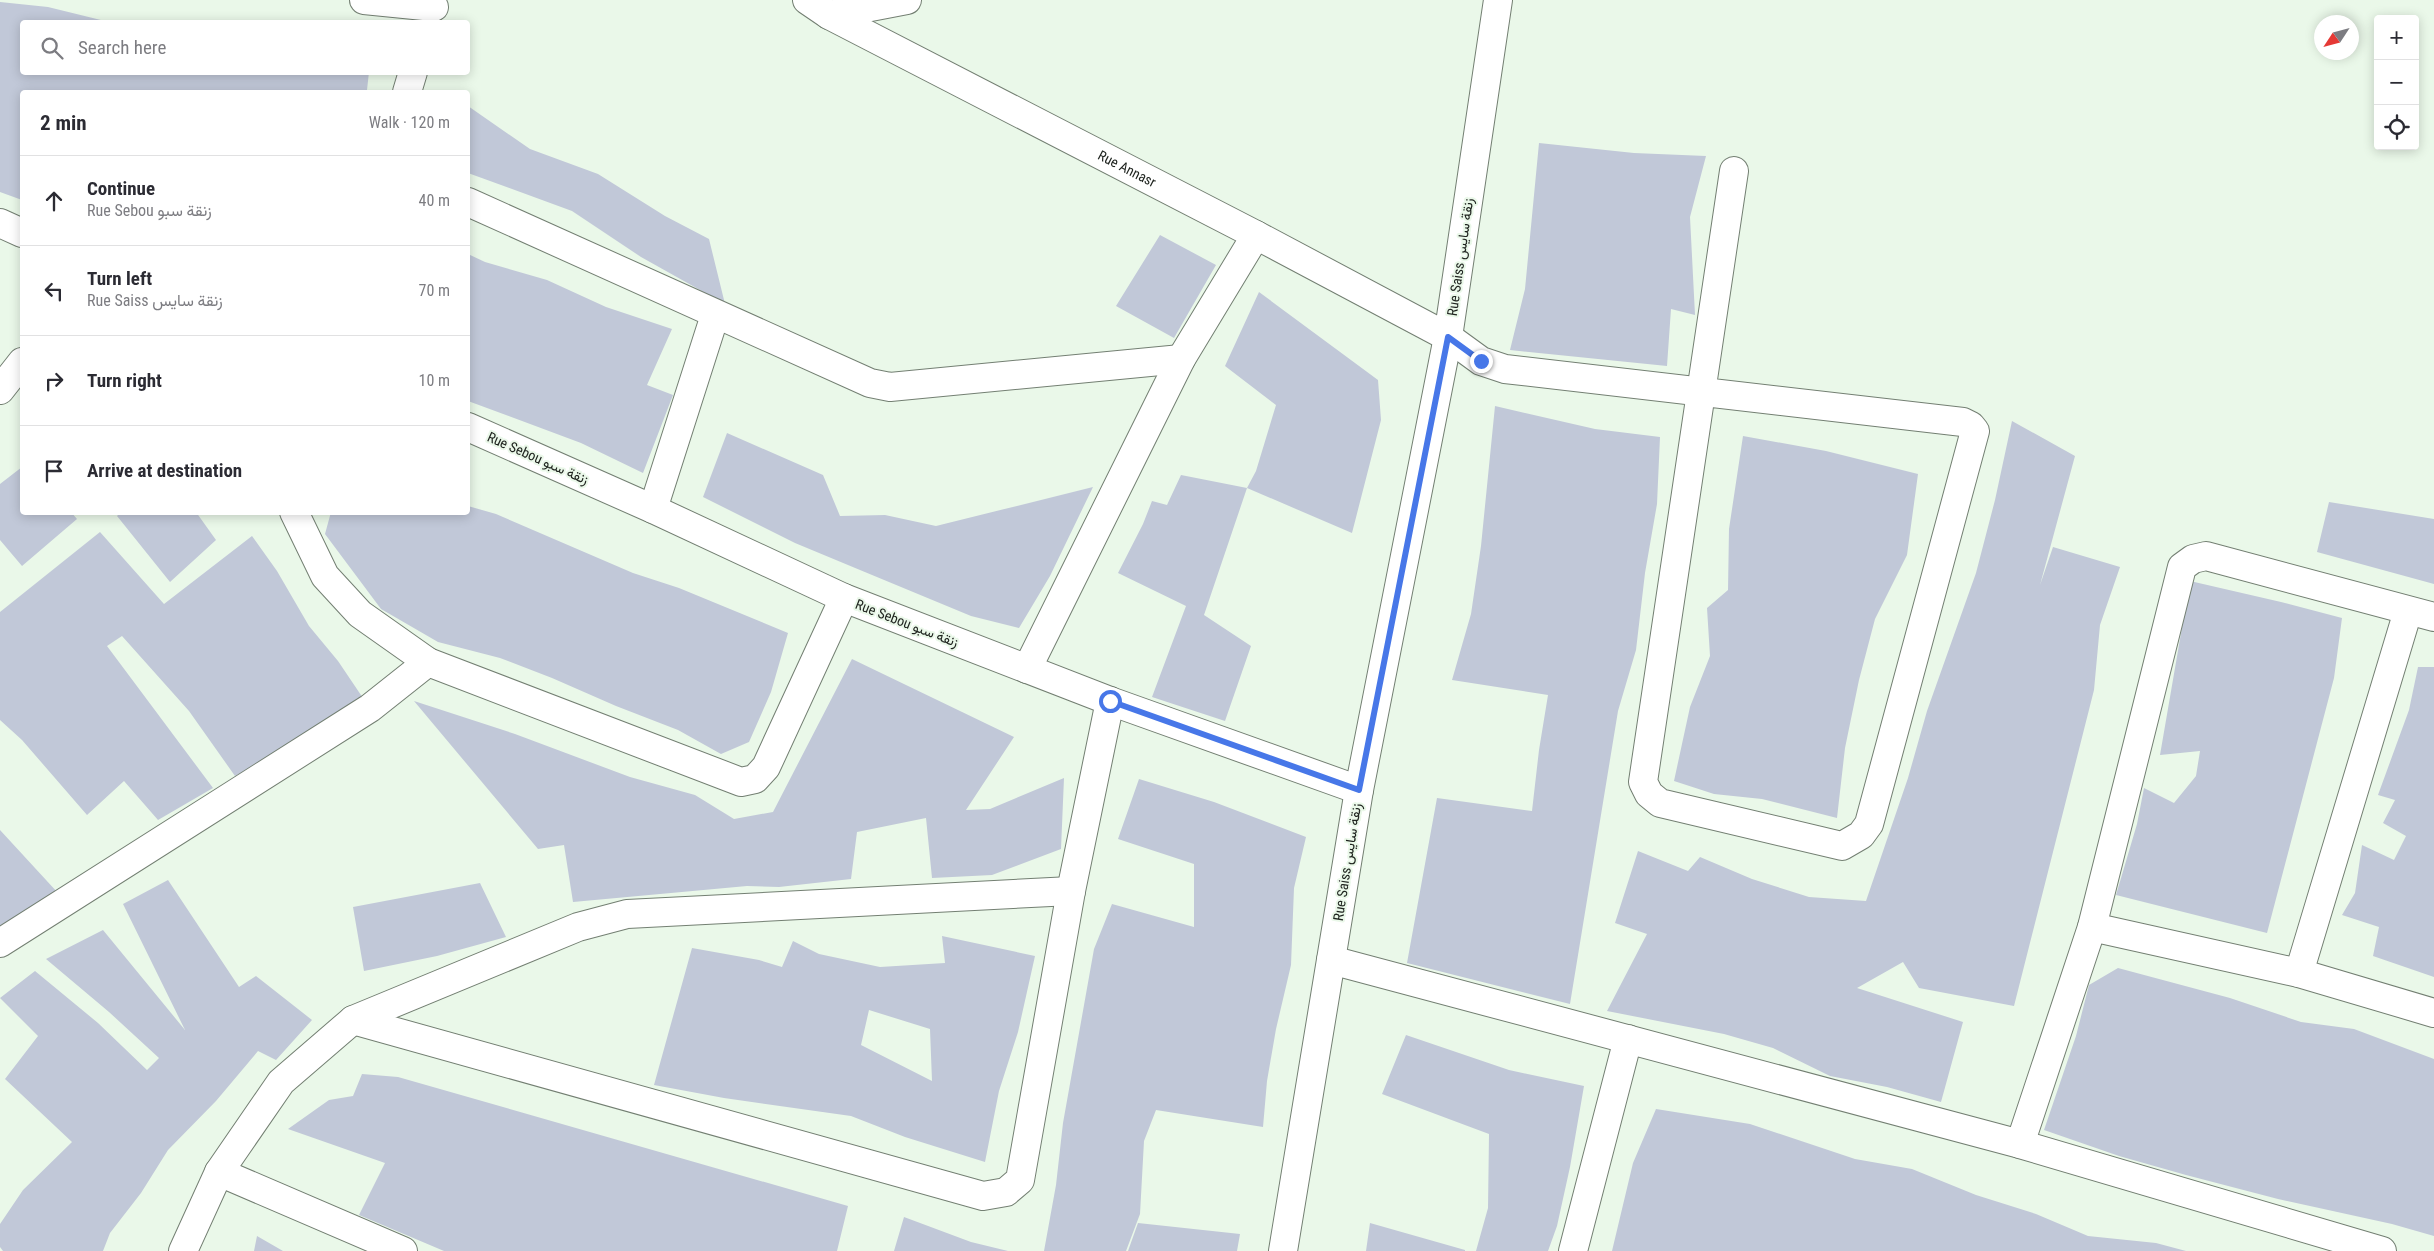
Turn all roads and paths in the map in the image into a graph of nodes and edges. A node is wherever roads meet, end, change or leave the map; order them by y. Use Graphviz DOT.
graph roads {
  1 [pos="364,0"];
  2 [pos="807,0"];
  3 [pos="907,0"];
  4 [pos="1498,0"];
  5 [pos="433,10"];
  6 [pos="829,15"];
  7 [pos="412,75"];
  8 [pos="408,90"];
  9 [pos="1734,171"];
  10 [pos="470,203"];
  11 [pos="0,223"];
  12 [pos="20,232"];
  13 [pos="1256,235"];
  14 [pos="715,315"];
  15 [pos="1448,337"];
  16 [pos="1181,359"];
  17 [pos="20,365"];
  18 [pos="0,390"];
  19 [pos="1701,392"];
  20 [pos="470,429"];
  21 [pos="653,509"];
  22 [pos="296,515"];
  23 [pos="844,598"];
  24 [pos="2408,611"];
  25 [pos="2434,617"];
  26 [pos="428,662"];
  27 [pos="1027,669"];
  28 [pos="1110,701"];
  29 [pos="1359,790"];
  30 [pos="1071,891"];
  31 [pos="2092,927"];
  32 [pos="0,943"];
  33 [pos="1331,960"];
  34 [pos="2299,974"];
  35 [pos="2434,1013"];
  36 [pos="353,1020"];
  37 [pos="1628,1039"];
  38 [pos="2020,1144"];
  39 [pos="219,1172"];
  40 [pos="183,1251"];
  41 [pos="403,1251"];
  42 [pos="1283,1251"];
  43 [pos="1573,1251"];
  44 [pos="2382,1251"];
  1 -- 5 [label="street"];
  2 -- 6 [label="street, Rue Annasr"];
  3 -- 6 [label="street"];
  4 -- 15 [label="street, Rue Saiss زنقة سايس"];
  6 -- 13 [label="street, Rue Annasr"];
  7 -- 8 [label="street"];
  9 -- 19 [label="street"];
  10 -- 14 [label="street"];
  11 -- 12 [label="street"];
  13 -- 15 [label="street, Rue Annasr"];
  13 -- 16 [label="street"];
  14 -- 16 [label="street"];
  14 -- 21 [label="street"];
  15 -- 19 [label="street, Rue Annasr"];
  15 -- 29 [label="street, Rue Saiss زنقة سايس"];
  16 -- 27 [label="street"];
  17 -- 18 [label="street"];
  19 -- 19 [label="street, Rue Annasr"];
  20 -- 21 [label="street, Rue Sebou زنقة سبو"];
  21 -- 23 [label="street, Rue Sebou زنقة سبو"];
  22 -- 26 [label="street"];
  23 -- 26 [label="street"];
  23 -- 27 [label="street, Rue Sebou زنقة سبو"];
  24 -- 25 [label="street"];
  24 -- 31 [label="street"];
  24 -- 34 [label="street"];
  26 -- 32 [label="street"];
  27 -- 28 [label="street, Rue Sebou زنقة سبو"];
  28 -- 29 [label="street, Rue Sebou زنقة سبو"];
  28 -- 30 [label="street"];
  29 -- 33 [label="street, Rue Saiss زنقة سايس"];
  30 -- 36 [label="street"];
  30 -- 36 [label="street"];
  31 -- 34 [label="street"];
  31 -- 38 [label="street"];
  33 -- 37 [label="street"];
  33 -- 42 [label="street, Rue Saiss زنقة سايس"];
  34 -- 35 [label="street"];
  36 -- 39 [label="street"];
  37 -- 38 [label="street"];
  37 -- 43 [label="street"];
  38 -- 44 [label="street"];
  39 -- 40 [label="street"];
  39 -- 41 [label="street"];
}
